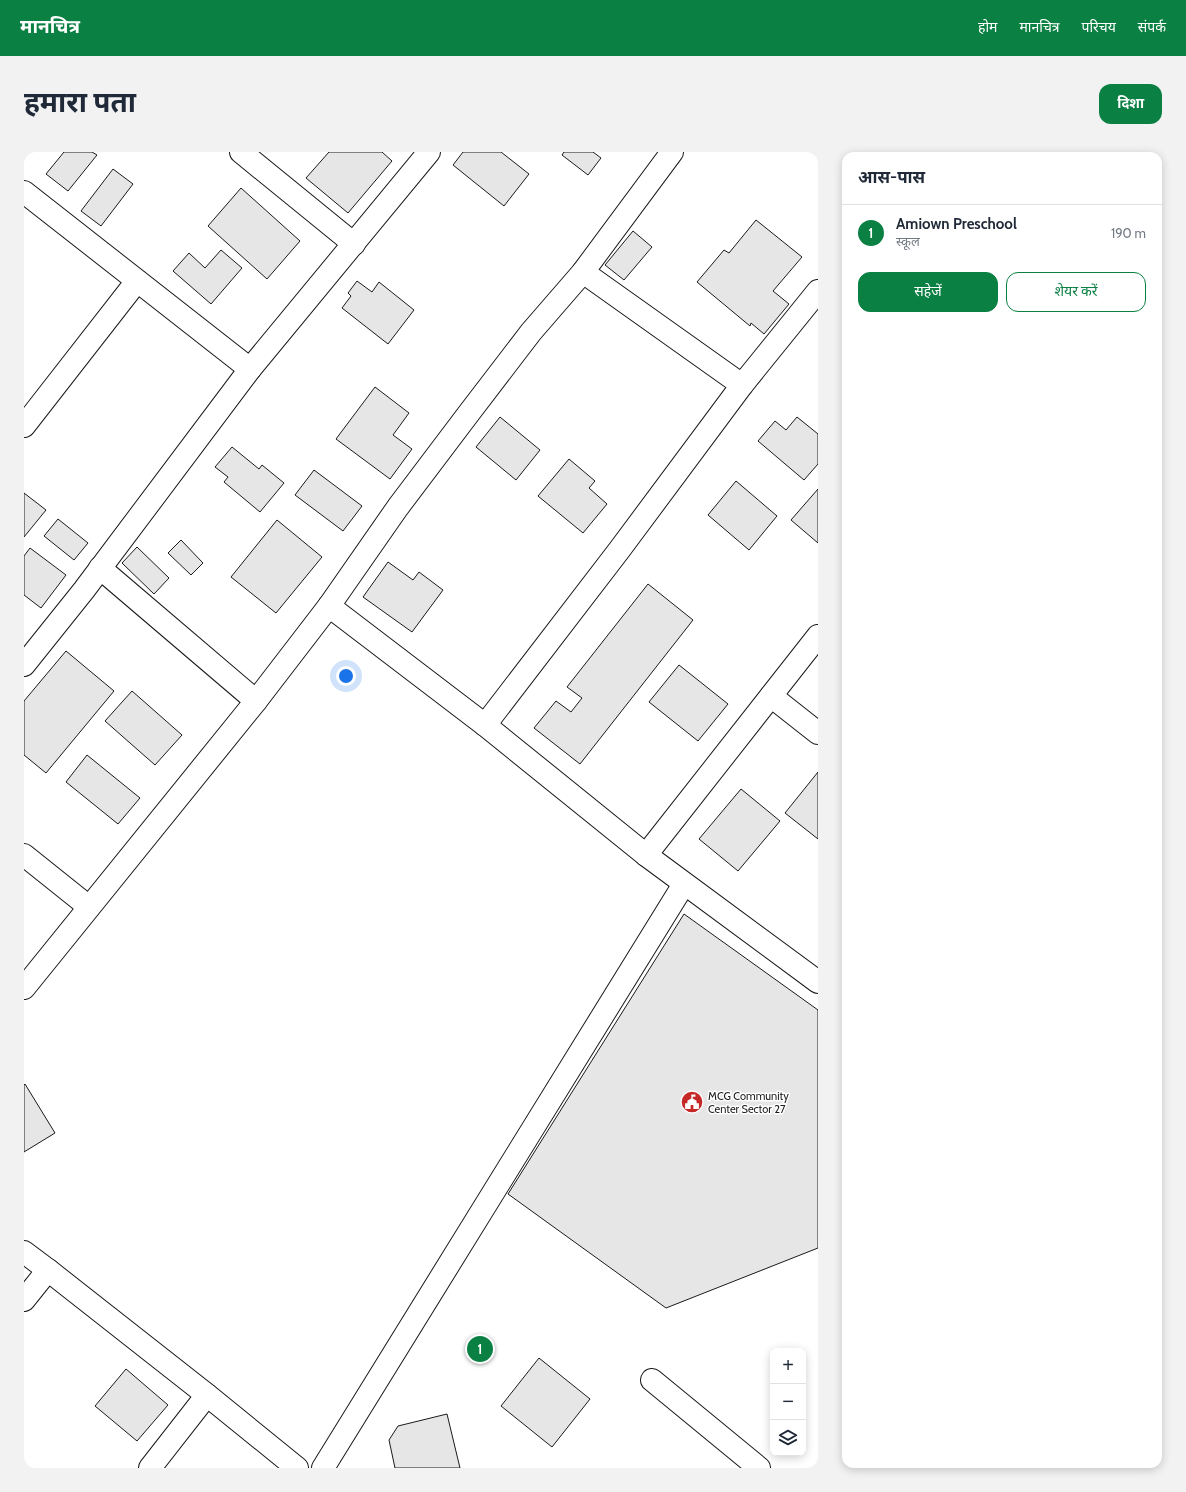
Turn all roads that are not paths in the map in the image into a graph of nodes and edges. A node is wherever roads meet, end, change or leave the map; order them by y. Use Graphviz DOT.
graph roads {
  1 [pos="241,152"];
  2 [pos="429,152"];
  3 [pos="672,152"];
  4 [pos="24,192"];
  5 [pos="354,244"];
  6 [pos="582,272"];
  7 [pos="137,281"];
  8 [pos="818,291"];
  9 [pos="250,369"];
  10 [pos="742,385"];
  11 [pos="24,426"];
  12 [pos="100,568"];
  13 [pos="329,606"];
  14 [pos="818,636"];
  15 [pos="24,665"];
  16 [pos="771,696"];
  17 [pos="256,701"];
  18 [pos="484,725"];
  19 [pos="818,734"];
  20 [pos="24,855"];
  21 [pos="646,855"];
  22 [pos="684,884"];
  23 [pos="89,907"];
  24 [pos="818,982"];
  25 [pos="24,988"];
  26 [pos="24,1252"];
  27 [pos="48,1270"];
  28 [pos="24,1300"];
  29 [pos="652,1380"];
  30 [pos="207,1394"];
  31 [pos="150,1468"];
  32 [pos="298,1468"];
  33 [pos="323,1468"];
  34 [pos="760,1468"];
  1 -- 5 [label="street"];
  2 -- 5 [label="street"];
  3 -- 6 [label="street"];
  4 -- 7 [label="street"];
  5 -- 9 [label="street"];
  6 -- 10 [label="street"];
  6 -- 13 [label="street"];
  7 -- 9 [label="street"];
  7 -- 11 [label="street"];
  8 -- 10 [label="street"];
  9 -- 12 [label="street"];
  10 -- 18 [label="street"];
  12 -- 15 [label="street"];
  12 -- 17 [label="street"];
  13 -- 17 [label="street"];
  13 -- 18 [label="street"];
  14 -- 16 [label="street"];
  16 -- 19 [label="street"];
  16 -- 21 [label="street"];
  17 -- 23 [label="street"];
  18 -- 21 [label="street"];
  20 -- 23 [label="street"];
  21 -- 22 [label="street"];
  22 -- 24 [label="street"];
  22 -- 33 [label="street"];
  23 -- 25 [label="street"];
  26 -- 27 [label="street"];
  27 -- 28 [label="street"];
  27 -- 30 [label="street"];
  29 -- 34 [label="street"];
  30 -- 31 [label="street"];
  30 -- 32 [label="street"];
}
